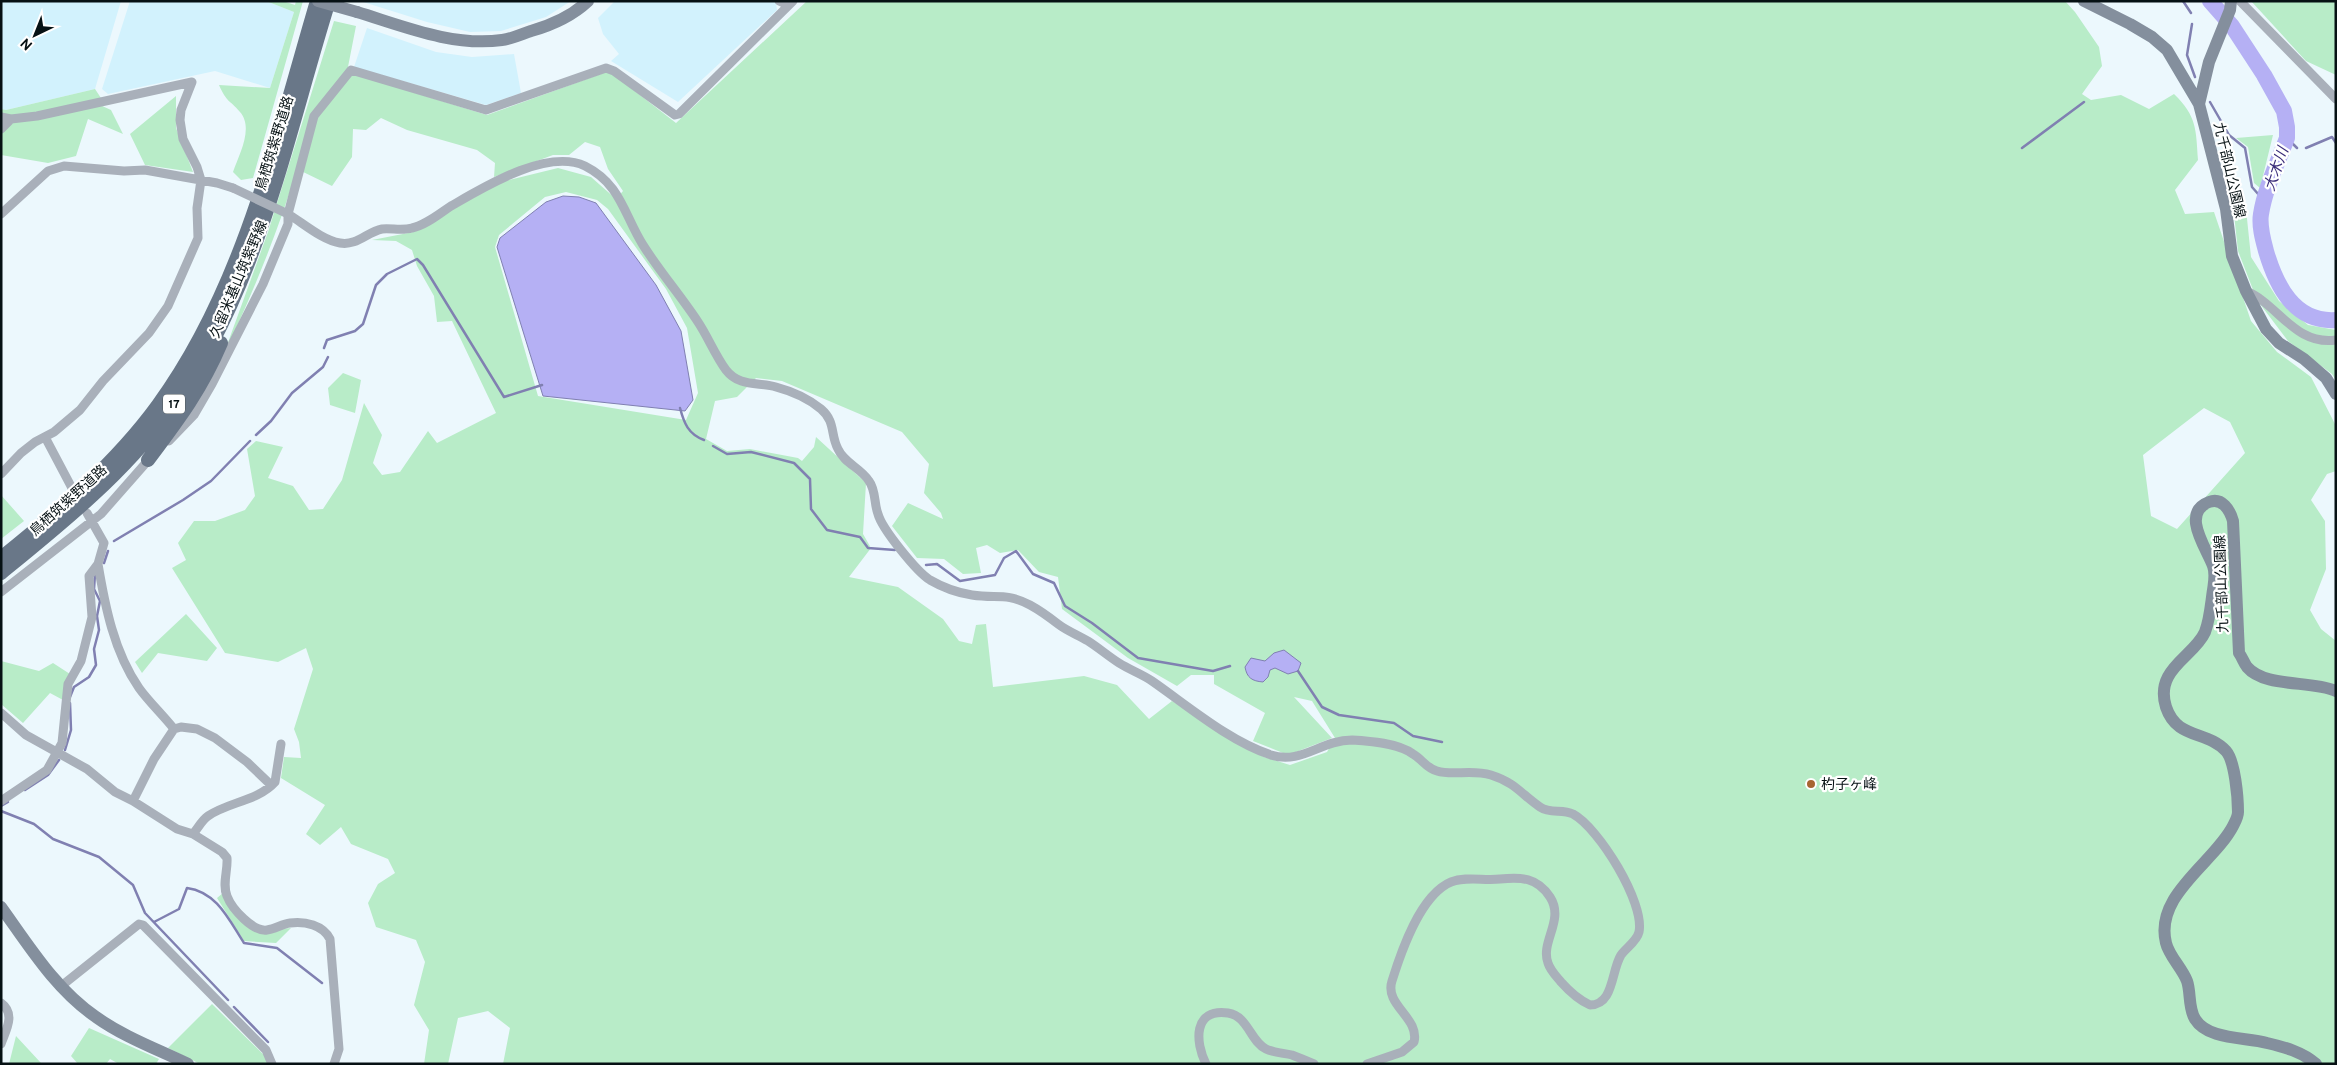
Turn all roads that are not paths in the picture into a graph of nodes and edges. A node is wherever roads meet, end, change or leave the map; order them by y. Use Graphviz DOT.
graph roads {
  1 [pos="317,1"];
  2 [pos="329,1"];
  3 [pos="588,1"];
  4 [pos="779,1"];
  5 [pos="2084,1"];
  6 [pos="2240,1"];
  7 [pos="791,3"];
  8 [pos="2230,6"];
  9 [pos="2336,99"];
  10 [pos="2199,104"];
  11 [pos="1,117"];
  12 [pos="11,119"];
  13 [pos="1,129"];
  14 [pos="201,180"];
  15 [pos="1,214"];
  16 [pos="288,214"];
  17 [pos="2246,291"];
  18 [pos="235,294"];
  19 [pos="2336,340"];
  20 [pos="2336,394"];
  21 [pos="45,437"];
  22 [pos="148,460"];
  23 [pos="1,474"];
  24 [pos="73,490"];
  25 [pos="87,513"];
  26 [pos="92,522"];
  27 [pos="1,558"];
  28 [pos="98,564"];
  29 [pos="1,573"];
  30 [pos="1,592"];
  31 [pos="2336,691"];
  32 [pos="1,713"];
  33 [pos="174,729"];
  34 [pos="281,744"];
  35 [pos="57,753"];
  36 [pos="271,785"];
  37 [pos="1,801"];
  38 [pos="133,801"];
  39 [pos="193,834"];
  40 [pos="1,907"];
  41 [pos="60,987"];
  42 [pos="1,1004"];
  43 [pos="1,1044"];
  44 [pos="188,1064"];
  45 [pos="272,1064"];
  46 [pos="334,1064"];
  47 [pos="1206,1064"];
  48 [pos="1314,1064"];
  49 [pos="1367,1064"];
  50 [pos="2316,1064"];
  1 -- 3 [label="main road, bridge"];
  1 -- 27 [label="main road, 鳥栖筑紫野道路 / 17"];
  2 -- 18 [label="main road, 久留米基山筑紫野線 / 17"];
  4 -- 7 [label="street"];
  5 -- 10 [label="main road, 九千部山公園線"];
  6 -- 9 [label="street"];
  7 -- 16 [label="street"];
  8 -- 10 [label="main road"];
  10 -- 17 [label="main road, 九千部山公園線"];
  11 -- 12 [label="street"];
  12 -- 13 [label="street"];
  12 -- 14 [label="street"];
  14 -- 15 [label="street"];
  14 -- 16 [label="street, bridge"];
  14 -- 21 [label="street"];
  16 -- 22 [label="street"];
  16 -- 49 [label="street"];
  17 -- 19 [label="street"];
  17 -- 20 [label="main road, 九千部山公園線"];
  18 -- 22 [label="main road"];
  18 -- 29 [label="main road, 久留米基山筑紫野線 / 17"];
  21 -- 23 [label="street"];
  21 -- 24 [label="street"];
  22 -- 26 [label="street"];
  25 -- 26 [label="street"];
  26 -- 28 [label="street"];
  26 -- 30 [label="street"];
  28 -- 33 [label="street"];
  28 -- 35 [label="street"];
  31 -- 50 [label="main road, 九千部山公園線"];
  32 -- 35 [label="street"];
  33 -- 36 [label="street"];
  33 -- 38 [label="street"];
  34 -- 36 [label="street"];
  35 -- 37 [label="street"];
  35 -- 38 [label="street"];
  36 -- 39 [label="street"];
  38 -- 39 [label="street"];
  39 -- 46 [label="street"];
  40 -- 41 [label="main road"];
  41 -- 44 [label="main road"];
  41 -- 45 [label="street"];
  42 -- 43 [label="street"];
  47 -- 48 [label="street"];
}
